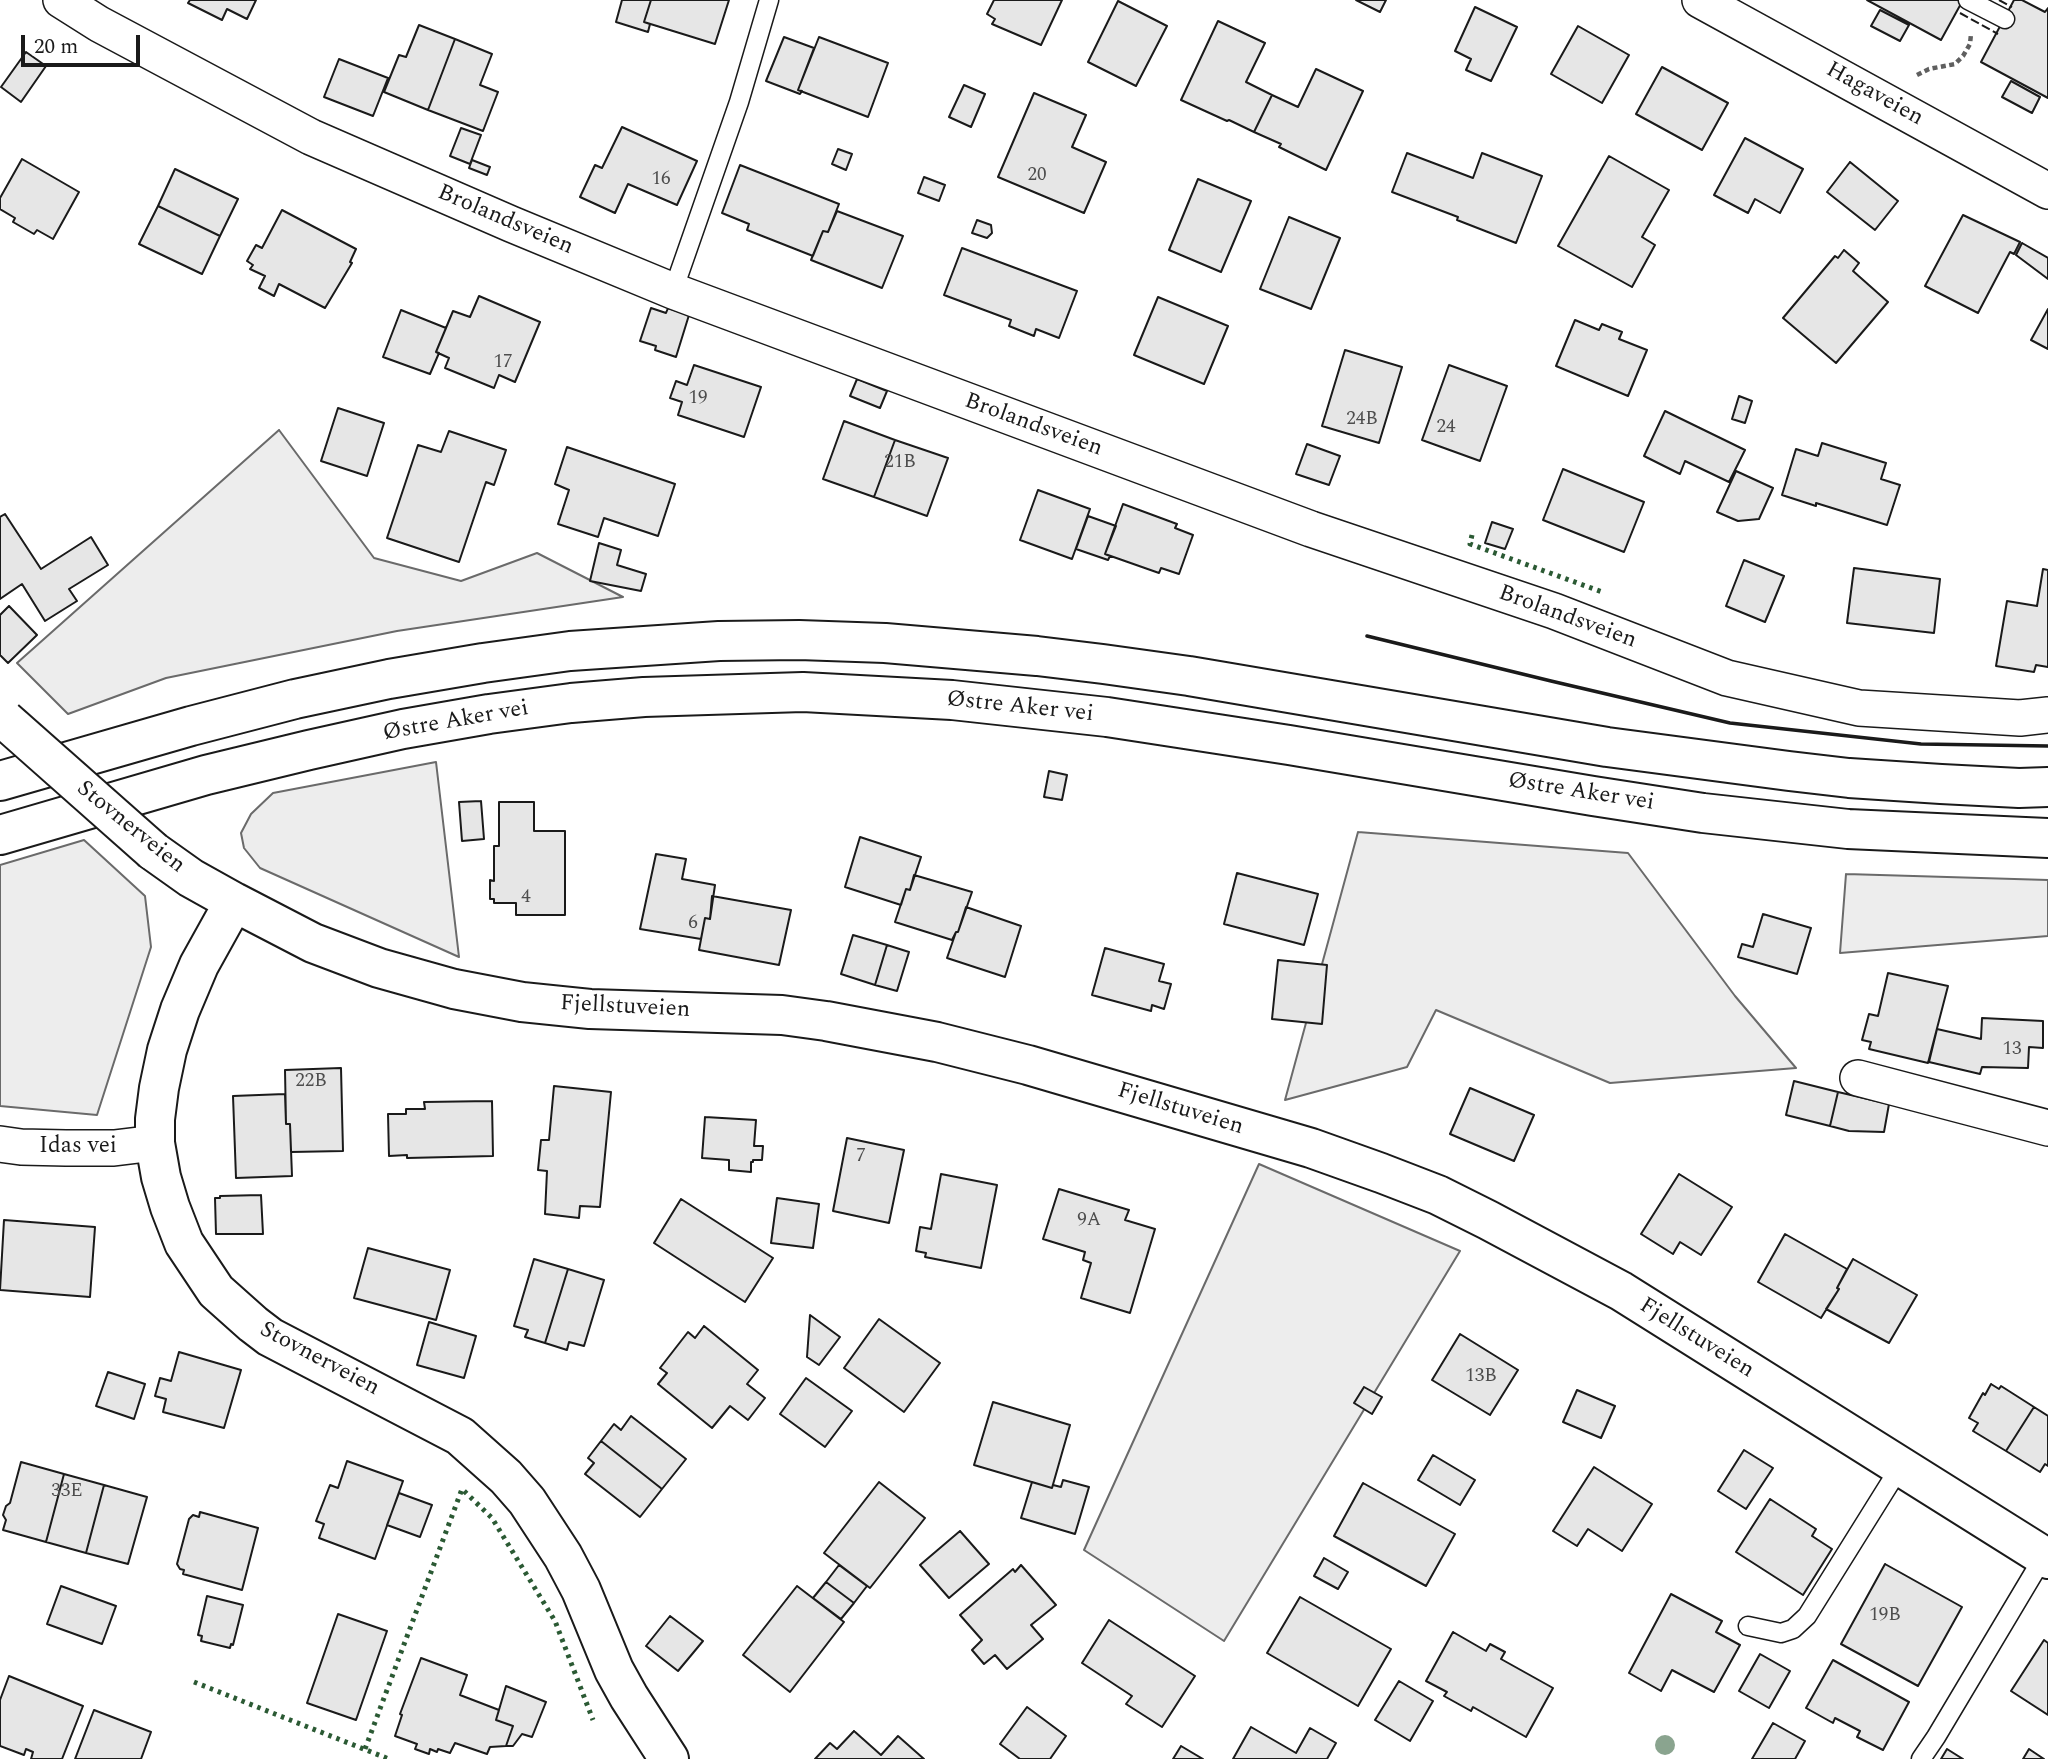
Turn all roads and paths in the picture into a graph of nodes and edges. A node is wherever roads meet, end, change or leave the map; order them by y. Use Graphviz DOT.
graph roads {
  1 [pos="61,0"];
  2 [pos="769,0"];
  3 [pos="1700,0"];
  4 [pos="1968,0"];
  5 [pos="2005,19"];
  6 [pos="1971,32"];
  7 [pos="1929,69"];
  8 [pos="2048,191"];
  9 [pos="673,291"];
  10 [pos="2048,715"];
  11 [pos="2,718"];
  12 [pos="0,781"];
  13 [pos="2048,787"];
  14 [pos="0,835"];
  15 [pos="2048,838"];
  16 [pos="234,902"];
  17 [pos="1858,1078"];
  18 [pos="2048,1128"];
  19 [pos="155,1143"];
  20 [pos="0,1144"];
  21 [pos="1900,1467"];
  22 [pos="2046,1558"];
  23 [pos="1748,1626"];
  24 [pos="669,1759"];
  25 [pos="1921,1759"];
  1 -- 9 [label="street, Brolandsveien"];
  2 -- 9 [label="lane"];
  3 -- 8 [label="street, Hagaveien"];
  4 -- 5 [label="lane"];
  6 -- 7 [label="path"];
  9 -- 10 [label="street, Brolandsveien"];
  11 -- 16 [label="main road, Stovnerveien, bridge"];
  12 -- 13 [label="main road"];
  14 -- 15 [label="main road, Østre Aker vei"];
  16 -- 19 [label="main road, Stovnerveien"];
  16 -- 21 [label="main road, Fjellstuveien"];
  17 -- 18 [label="street"];
  19 -- 20 [label="street, Idas vei"];
  19 -- 24 [label="main road, Stovnerveien"];
  21 -- 22 [label="main road, Fjellstuveien"];
  21 -- 23 [label="lane"];
  22 -- 25 [label="lane, Fjellstuveien"];
}
